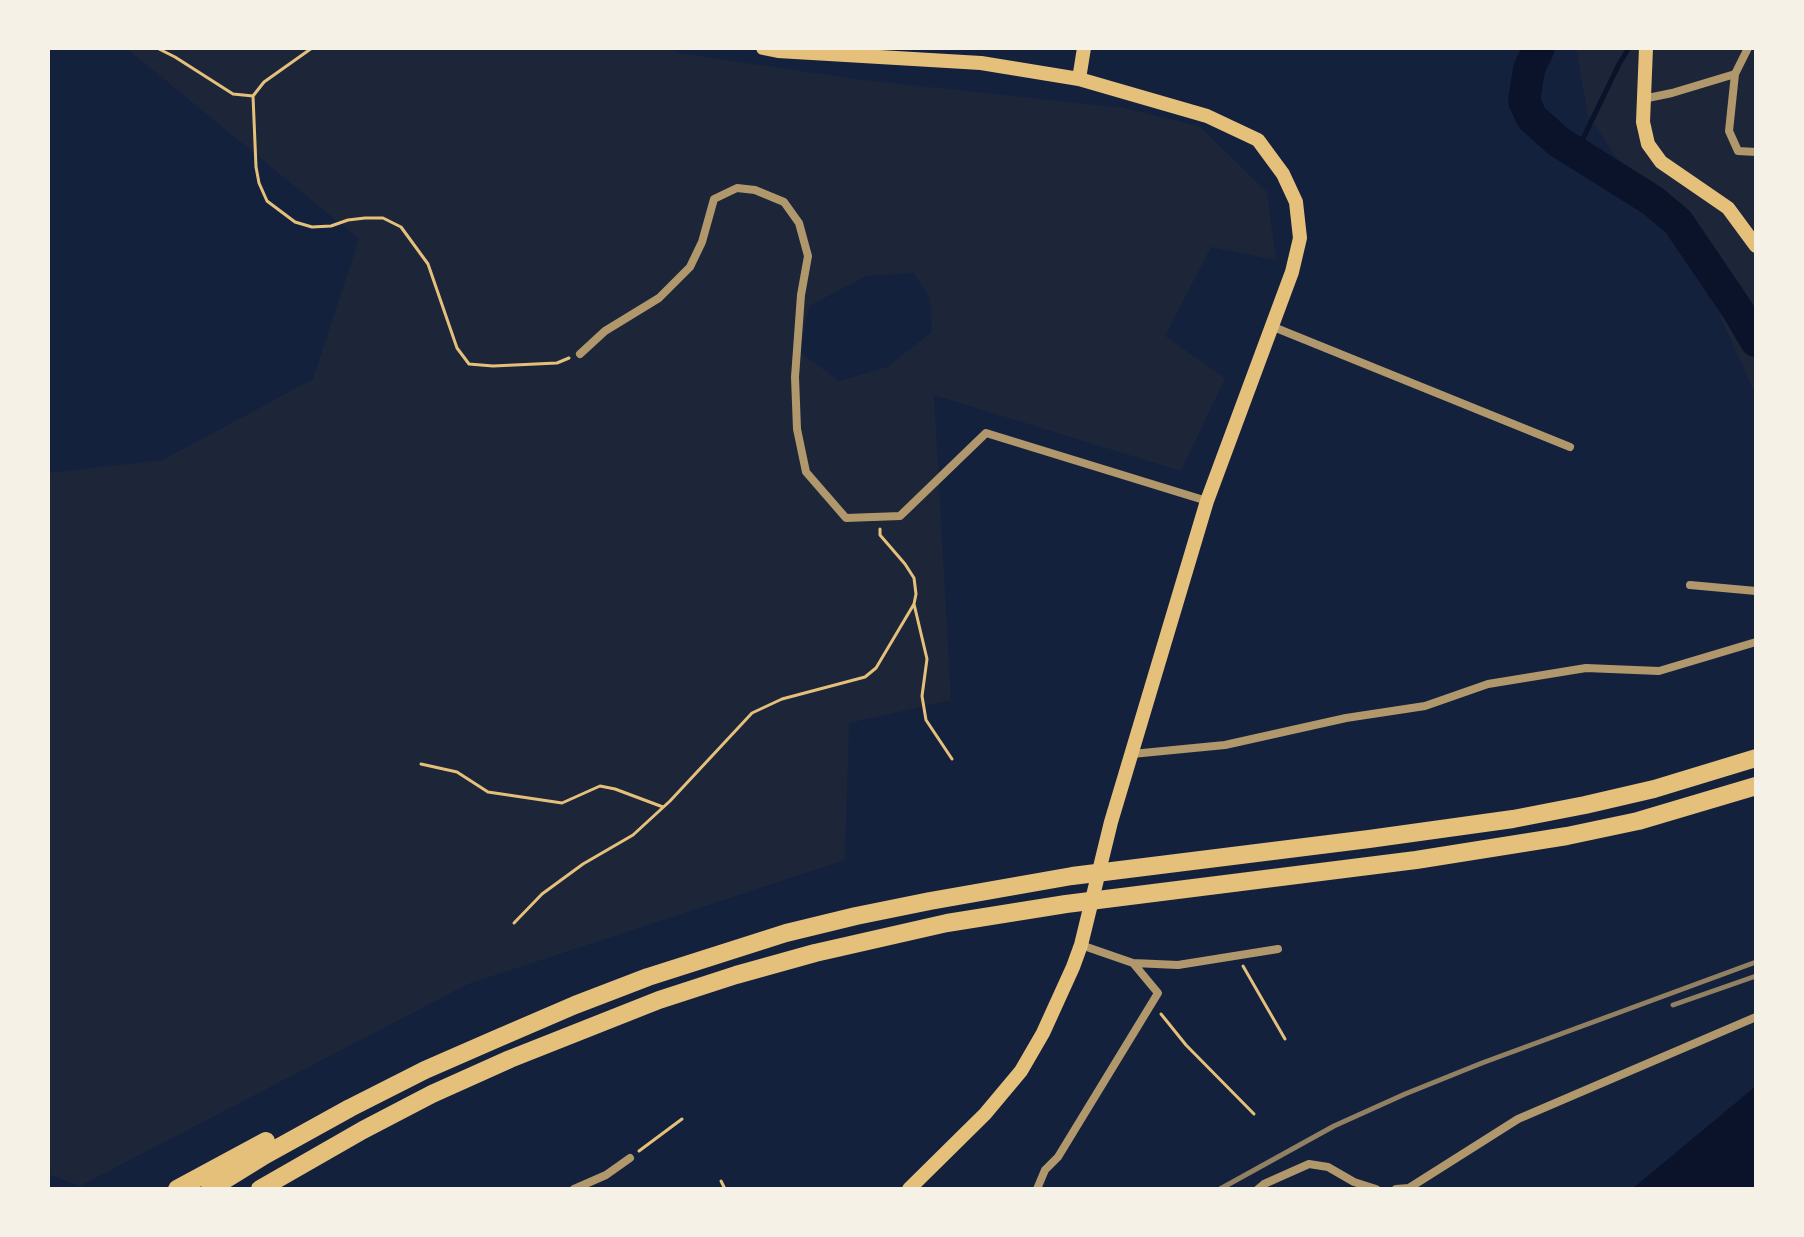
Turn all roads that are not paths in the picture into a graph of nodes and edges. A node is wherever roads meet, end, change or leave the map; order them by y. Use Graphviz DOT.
graph roads {
  1 [pos="763,48"];
  2 [pos="1084,48"];
  3 [pos="1646,48"];
  4 [pos="1748,48"];
  5 [pos="1735,74"];
  6 [pos="1079,79"];
  7 [pos="1643,99"];
  8 [pos="1756,152"];
  9 [pos="1756,246"];
  10 [pos="1271,326"];
  11 [pos="580,354"];
  12 [pos="1570,447"];
  13 [pos="1207,501"];
  14 [pos="1690,585"];
  15 [pos="1756,591"];
  16 [pos="1756,642"];
  17 [pos="1132,754"];
  18 [pos="1756,758"];
  19 [pos="1756,786"];
  20 [pos="1081,945"];
  21 [pos="1278,949"];
  22 [pos="1133,963"];
  23 [pos="1756,1017"];
  24 [pos="425,1070"];
  25 [pos="630,1158"];
  26 [pos="177,1189"];
  27 [pos="210,1189"];
  28 [pos="260,1189"];
  29 [pos="574,1189"];
  30 [pos="909,1189"];
  31 [pos="1037,1189"];
  32 [pos="1258,1189"];
  33 [pos="1376,1189"];
  34 [pos="1396,1189"];
  1 -- 6 [label="main road"];
  2 -- 6 [label="main road"];
  3 -- 7 [label="main road"];
  4 -- 5 [label="street"];
  5 -- 7 [label="street"];
  5 -- 8 [label="street"];
  6 -- 10 [label="main road"];
  7 -- 9 [label="main road"];
  10 -- 12 [label="street"];
  10 -- 13 [label="main road"];
  11 -- 13 [label="street"];
  13 -- 17 [label="main road"];
  14 -- 15 [label="street"];
  16 -- 17 [label="street"];
  17 -- 20 [label="main road"];
  18 -- 24 [label="highway"];
  19 -- 28 [label="highway"];
  20 -- 22 [label="street"];
  20 -- 30 [label="main road"];
  21 -- 22 [label="street"];
  22 -- 31 [label="street"];
  23 -- 34 [label="street"];
  24 -- 26 [label="highway"];
  24 -- 27 [label="highway"];
  25 -- 29 [label="street"];
  32 -- 33 [label="street"];
}
